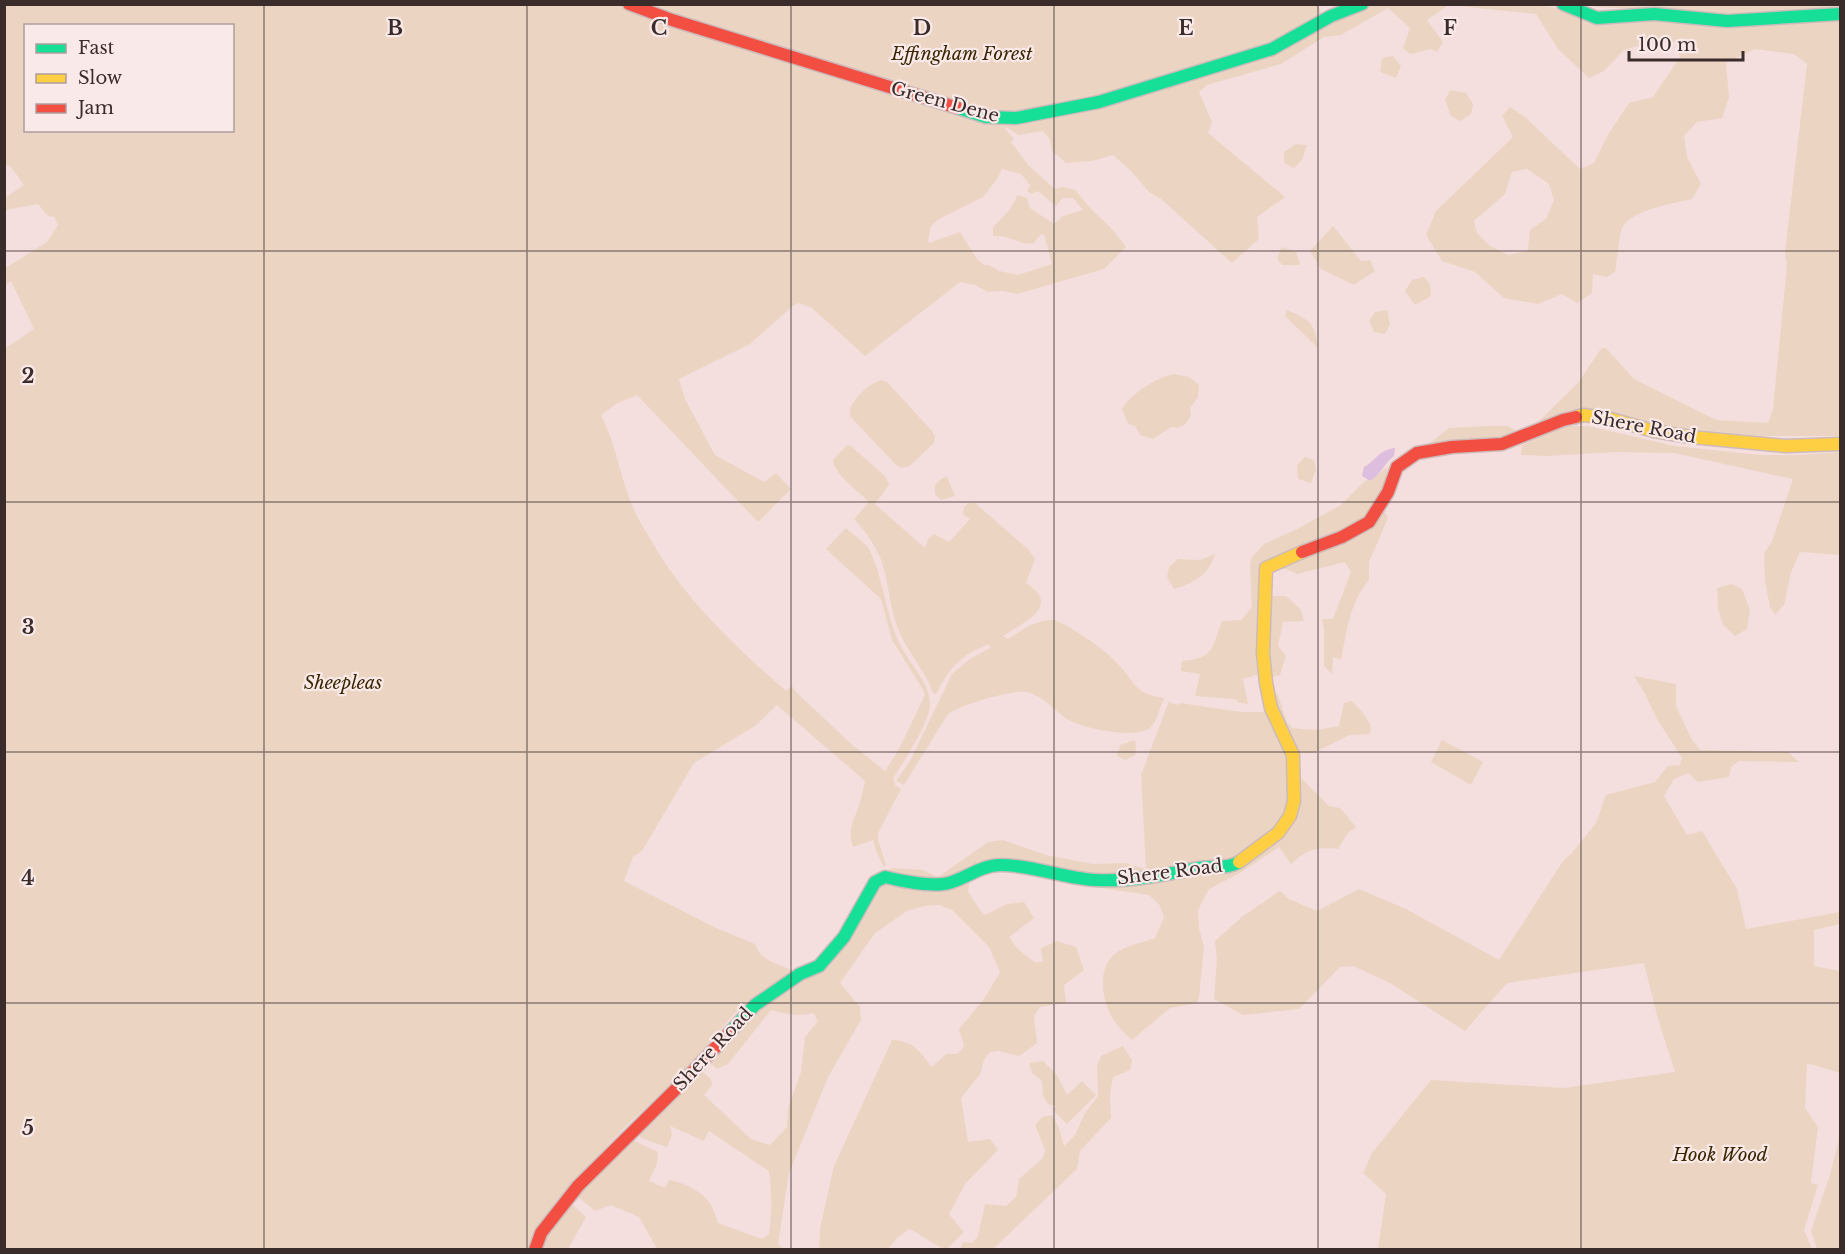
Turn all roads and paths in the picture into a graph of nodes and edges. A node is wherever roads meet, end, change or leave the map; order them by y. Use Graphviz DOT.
graph roads {
  1 [pos="629,4"];
  2 [pos="1362,4"];
  3 [pos="1563,4"];
  4 [pos="1840,14"];
  5 [pos="1840,444"];
  6 [pos="535,1250"];
  1 -- 2 [label="street, Green Dene"];
  3 -- 4 [label="street"];
  5 -- 6 [label="street, Shere Road"];
}
